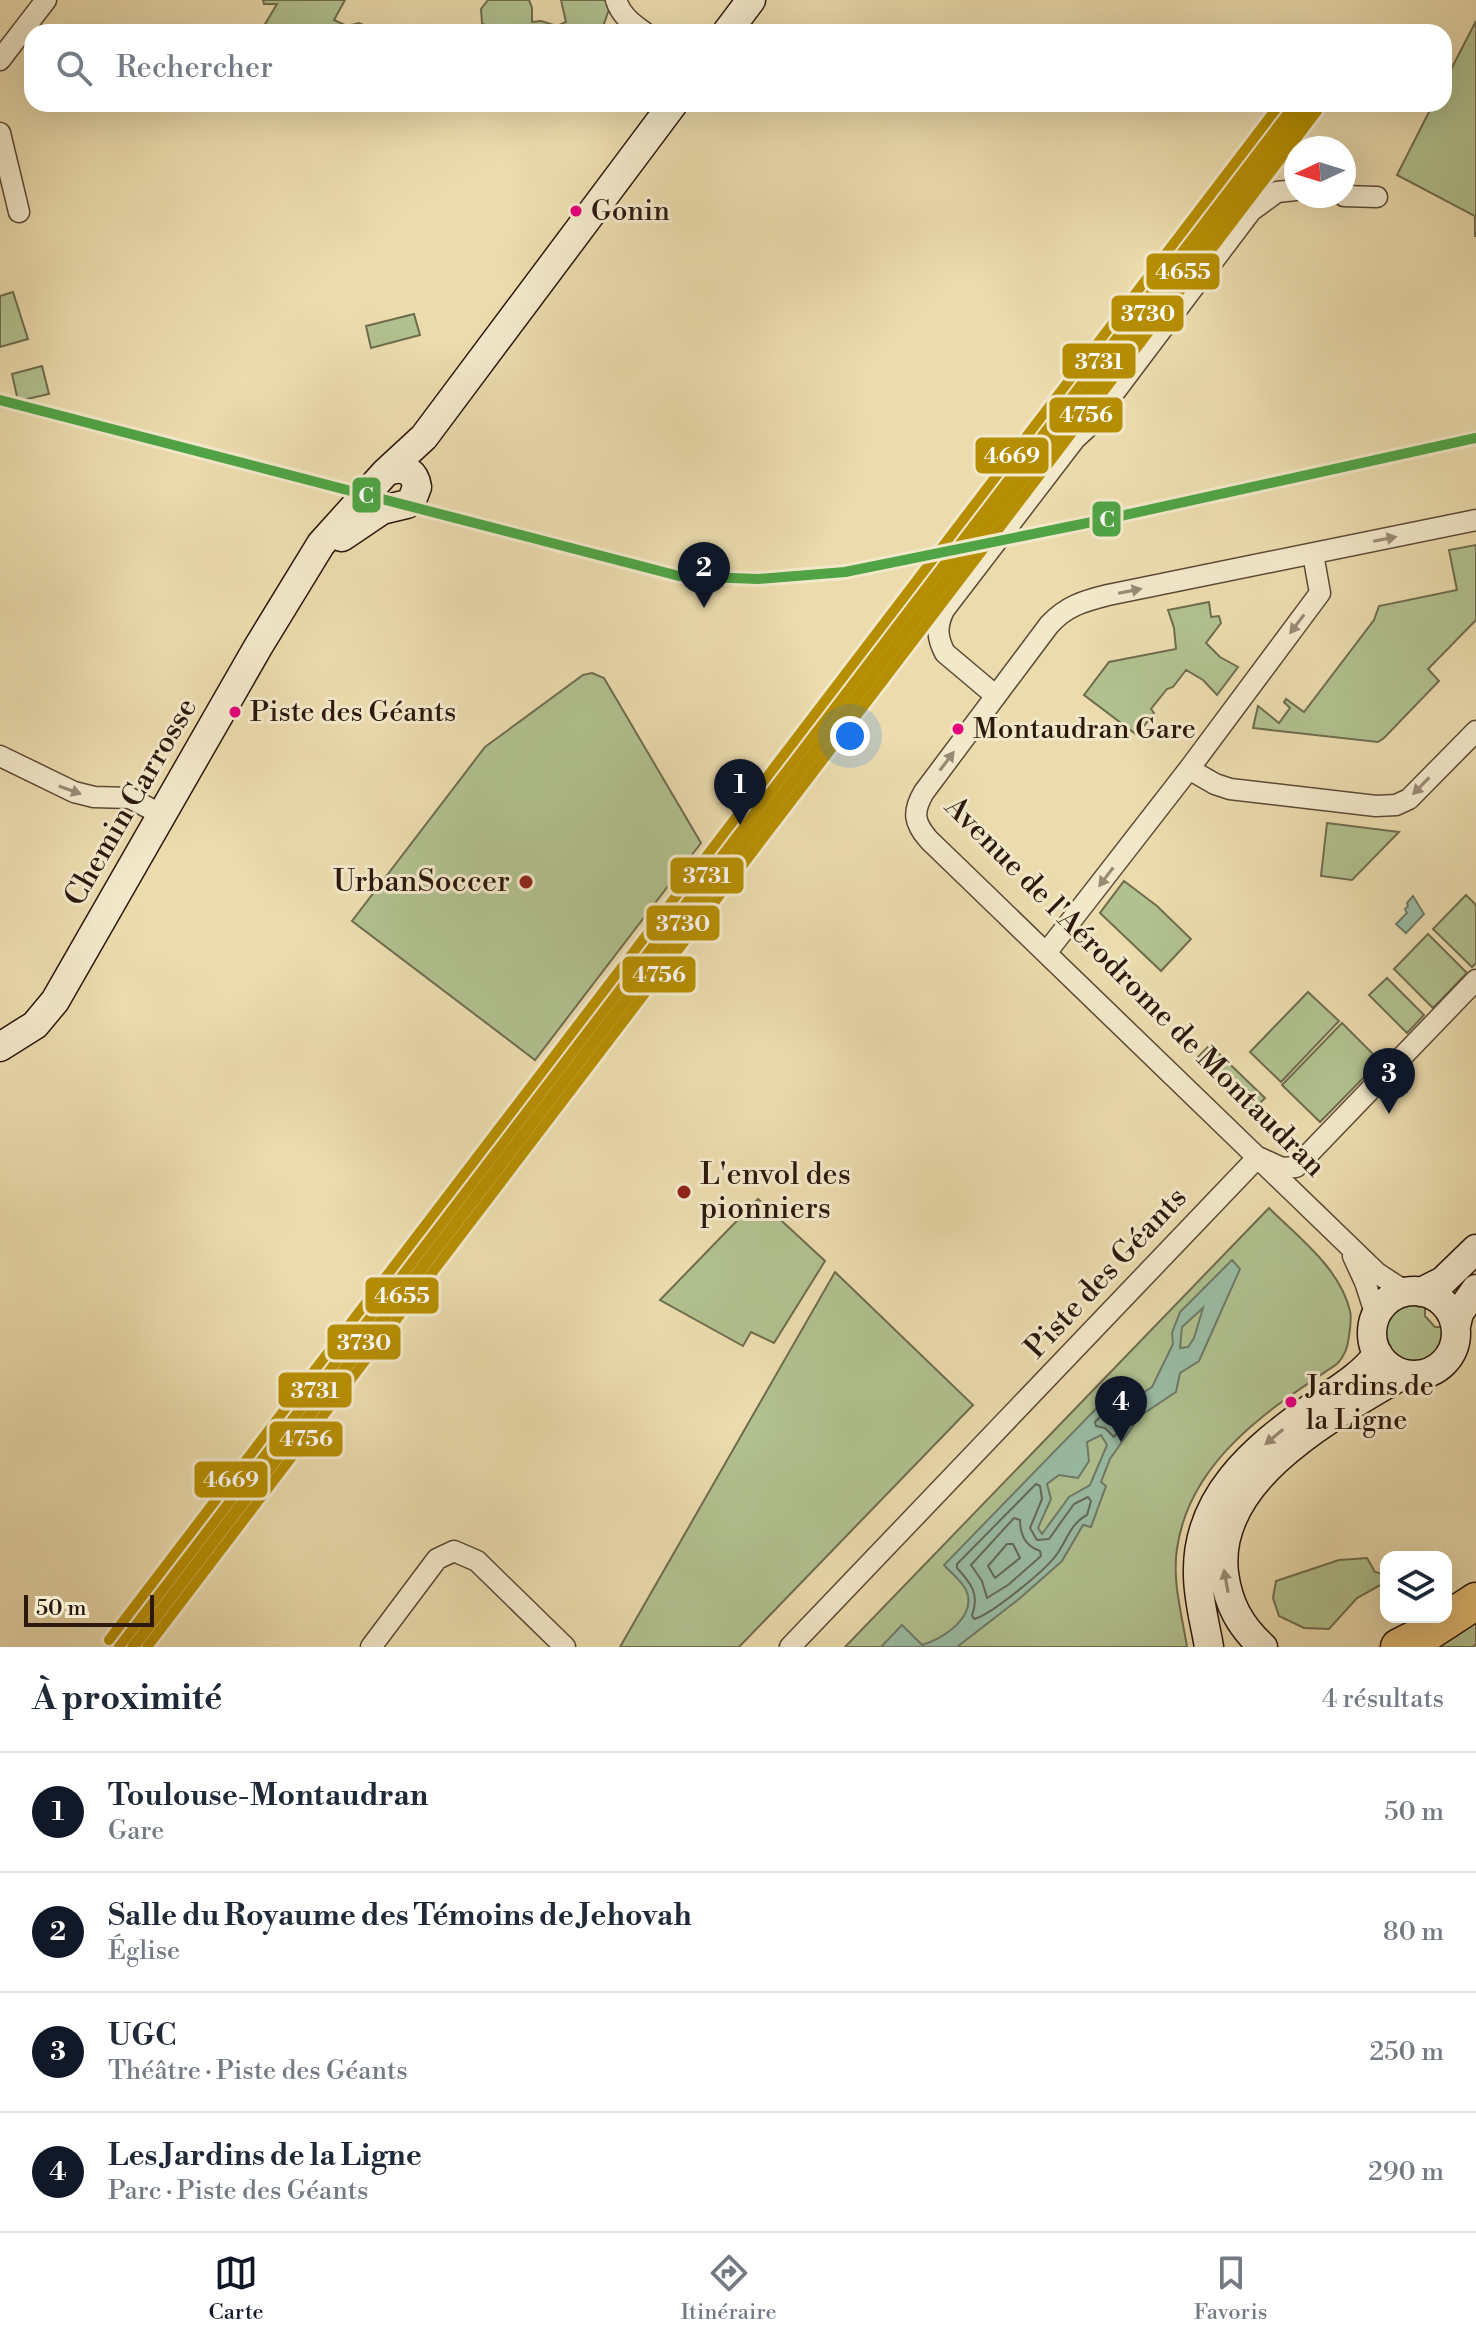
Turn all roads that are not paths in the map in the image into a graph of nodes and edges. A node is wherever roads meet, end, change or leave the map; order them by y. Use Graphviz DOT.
graph roads {
  1 [pos="46,0"];
  2 [pos="616,0"];
  3 [pos="751,0"];
  4 [pos="28,24"];
  5 [pos="627,24"];
  6 [pos="733,24"];
  7 [pos="24,29"];
  8 [pos="0,60"];
  9 [pos="667,112"];
  10 [pos="0,133"];
  11 [pos="1284,191"];
  12 [pos="1356,196"];
  13 [pos="1377,197"];
  14 [pos="19,212"];
  15 [pos="395,474"];
  16 [pos="1476,520"];
  17 [pos="1313,554"];
  18 [pos="303,575"];
  19 [pos="996,696"];
  20 [pos="1476,731"];
  21 [pos="0,756"];
  22 [pos="1189,769"];
  23 [pos="162,815"];
  24 [pos="1046,953"];
  25 [pos="1476,980"];
  26 [pos="0,1047"];
  27 [pos="1258,1157"];
  28 [pos="1347,1245"];
  29 [pos="1476,1249"];
  30 [pos="1476,1289"];
  31 [pos="1416,1291"];
  32 [pos="1376,1316"];
  33 [pos="1456,1326"];
  34 [pos="1378,1354"];
  35 [pos="1404,1374"];
  36 [pos="1476,1601"];
  37 [pos="371,1647"];
  38 [pos="565,1647"];
  39 [pos="790,1647"];
  40 [pos="1209,1647"];
  41 [pos="1263,1647"];
  42 [pos="1399,1647"];
  1 -- 4 [label="street"];
  2 -- 5 [label="street"];
  3 -- 6 [label="street"];
  7 -- 8 [label="street"];
  9 -- 15 [label="street"];
  10 -- 14 [label="street"];
  11 -- 19 [label="street"];
  12 -- 13 [label="street"];
  15 -- 18 [label="street, Chemin Carrosse"];
  15 -- 18 [label="street, Chemin Carrosse"];
  17 -- 16 [label="street, Avenue de l'Aérodrome de Montaudran, one-way"];
  19 -- 17 [label="street, Avenue de l'Aérodrome de Montaudran, one-way"];
  17 -- 22 [label="street, one-way"];
  18 -- 23 [label="street, Chemin Carrosse"];
  24 -- 19 [label="street, Avenue de l'Aérodrome de Montaudran, one-way"];
  20 -- 22 [label="street, one-way"];
  21 -- 23 [label="street, one-way"];
  22 -- 24 [label="street, one-way"];
  23 -- 26 [label="street, Chemin Carrosse"];
  24 -- 27 [label="street, Avenue de l'Aérodrome de Montaudran"];
  25 -- 27 [label="street"];
  27 -- 28 [label="street, Avenue de l'Aérodrome de Montaudran"];
  27 -- 39 [label="street, Piste des Géants"];
  28 -- 31 [label="street, Avenue de l'Aérodrome de Montaudran"];
  28 -- 32 [label="street, Avenue de l'Aérodrome de Montaudran"];
  29 -- 31 [label="street"];
  30 -- 33 [label="street"];
  31 -- 32 [label="street"];
  31 -- 33 [label="street"];
  32 -- 34 [label="street"];
  33 -- 35 [label="street"];
  34 -- 35 [label="street"];
  34 -- 40 [label="street, one-way"];
  41 -- 35 [label="street, one-way"];
  36 -- 42 [label="highway"];
  37 -- 38 [label="street"];
}
